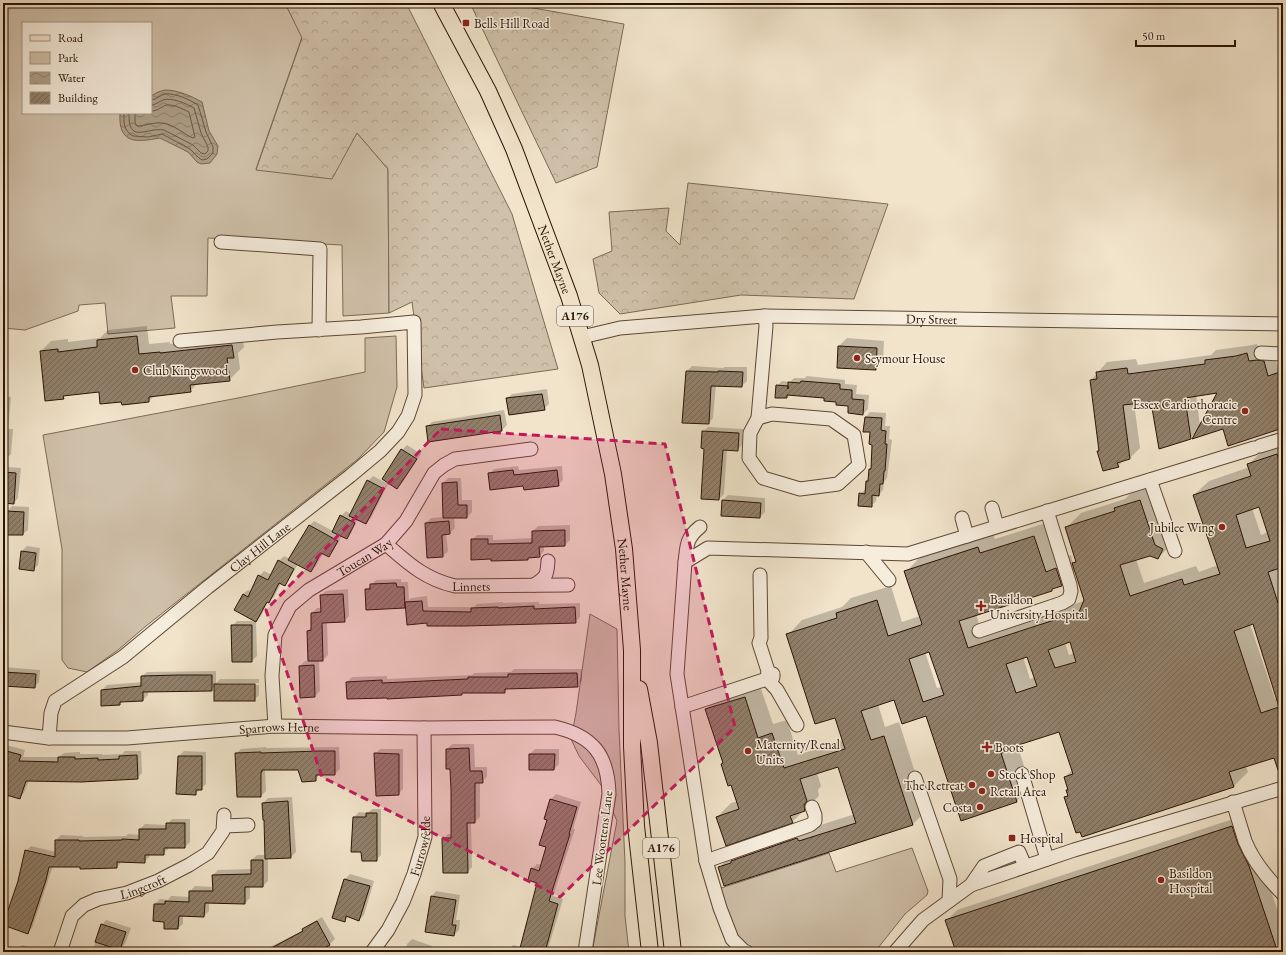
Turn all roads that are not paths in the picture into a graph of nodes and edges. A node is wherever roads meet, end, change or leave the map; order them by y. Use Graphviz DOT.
graph roads {
  1 [pos="441,3"];
  2 [pos="221,242"];
  3 [pos="765,316"];
  4 [pos="1283,324"];
  5 [pos="319,330"];
  6 [pos="582,338"];
  7 [pos="180,341"];
  8 [pos="1261,353"];
  9 [pos="1283,354"];
  10 [pos="758,418"];
  11 [pos="1283,439"];
  12 [pos="531,449"];
  13 [pos="1150,480"];
  14 [pos="992,508"];
  15 [pos="1047,511"];
  16 [pos="962,518"];
  17 [pos="997,526"];
  18 [pos="700,527"];
  19 [pos="967,536"];
  20 [pos="386,544"];
  21 [pos="1175,551"];
  22 [pos="866,552"];
  23 [pos="548,561"];
  24 [pos="686,562"];
  25 [pos="760,575"];
  26 [pos="890,580"];
  27 [pos="534,585"];
  28 [pos="568,585"];
  29 [pos="979,631"];
  30 [pos="632,650"];
  31 [pos="767,679"];
  32 [pos="682,707"];
  33 [pos="797,725"];
  34 [pos="275,726"];
  35 [pos="555,727"];
  36 [pos="424,728"];
  37 [pos="3,732"];
  38 [pos="49,738"];
  39 [pos="1022,774"];
  40 [pos="915,778"];
  41 [pos="1283,788"];
  42 [pos="1233,802"];
  43 [pos="812,807"];
  44 [pos="248,825"];
  45 [pos="1047,859"];
  46 [pos="706,861"];
  47 [pos="1283,894"];
  48 [pos="949,901"];
  49 [pos="60,952"];
  50 [pos="372,952"];
  51 [pos="586,952"];
  52 [pos="650,952"];
  53 [pos="673,952"];
  54 [pos="747,952"];
  55 [pos="894,952"];
  1 -- 6 [label="main road, Nether Mayne / A176"];
  2 -- 5 [label="street"];
  3 -- 4 [label="street, Dry Street"];
  3 -- 6 [label="street, Dry Street"];
  3 -- 10 [label="street"];
  5 -- 7 [label="street"];
  5 -- 38 [label="street, Clay Hill Lane"];
  6 -- 30 [label="main road, Nether Mayne / A176"];
  8 -- 9 [label="street"];
  10 -- 10 [label="street"];
  11 -- 13 [label="street"];
  12 -- 20 [label="street, Toucan Way"];
  13 -- 15 [label="street"];
  13 -- 21 [label="street"];
  14 -- 17 [label="street"];
  15 -- 17 [label="street"];
  15 -- 29 [label="street"];
  16 -- 19 [label="street"];
  17 -- 19 [label="street"];
  18 -- 24 [label="street"];
  19 -- 22 [label="street"];
  20 -- 27 [label="street, Linnets"];
  20 -- 34 [label="street, Toucan Way"];
  22 -- 24 [label="street"];
  22 -- 26 [label="street"];
  23 -- 27 [label="street"];
  24 -- 32 [label="street"];
  25 -- 31 [label="street"];
  27 -- 28 [label="street, Linnets"];
  30 -- 52 [label="main road, Nether Mayne / A176"];
  30 -- 53 [label="main road, Nether Mayne / A176"];
  31 -- 32 [label="street"];
  31 -- 33 [label="street"];
  32 -- 46 [label="street"];
  34 -- 36 [label="street, Sparrows Herne"];
  34 -- 38 [label="street, Sparrows Herne"];
  35 -- 36 [label="street, Sparrows Herne"];
  35 -- 51 [label="street, Lee Woottens Lane"];
  36 -- 50 [label="street, Furrowfelde"];
  37 -- 38 [label="street, Sparrows Herne"];
  39 -- 45 [label="street"];
  40 -- 48 [label="street"];
  41 -- 42 [label="street"];
  42 -- 45 [label="street"];
  42 -- 47 [label="street"];
  43 -- 46 [label="street"];
  44 -- 49 [label="street, Lingcroft"];
  45 -- 48 [label="street"];
  46 -- 54 [label="street"];
  48 -- 55 [label="street"];
}
